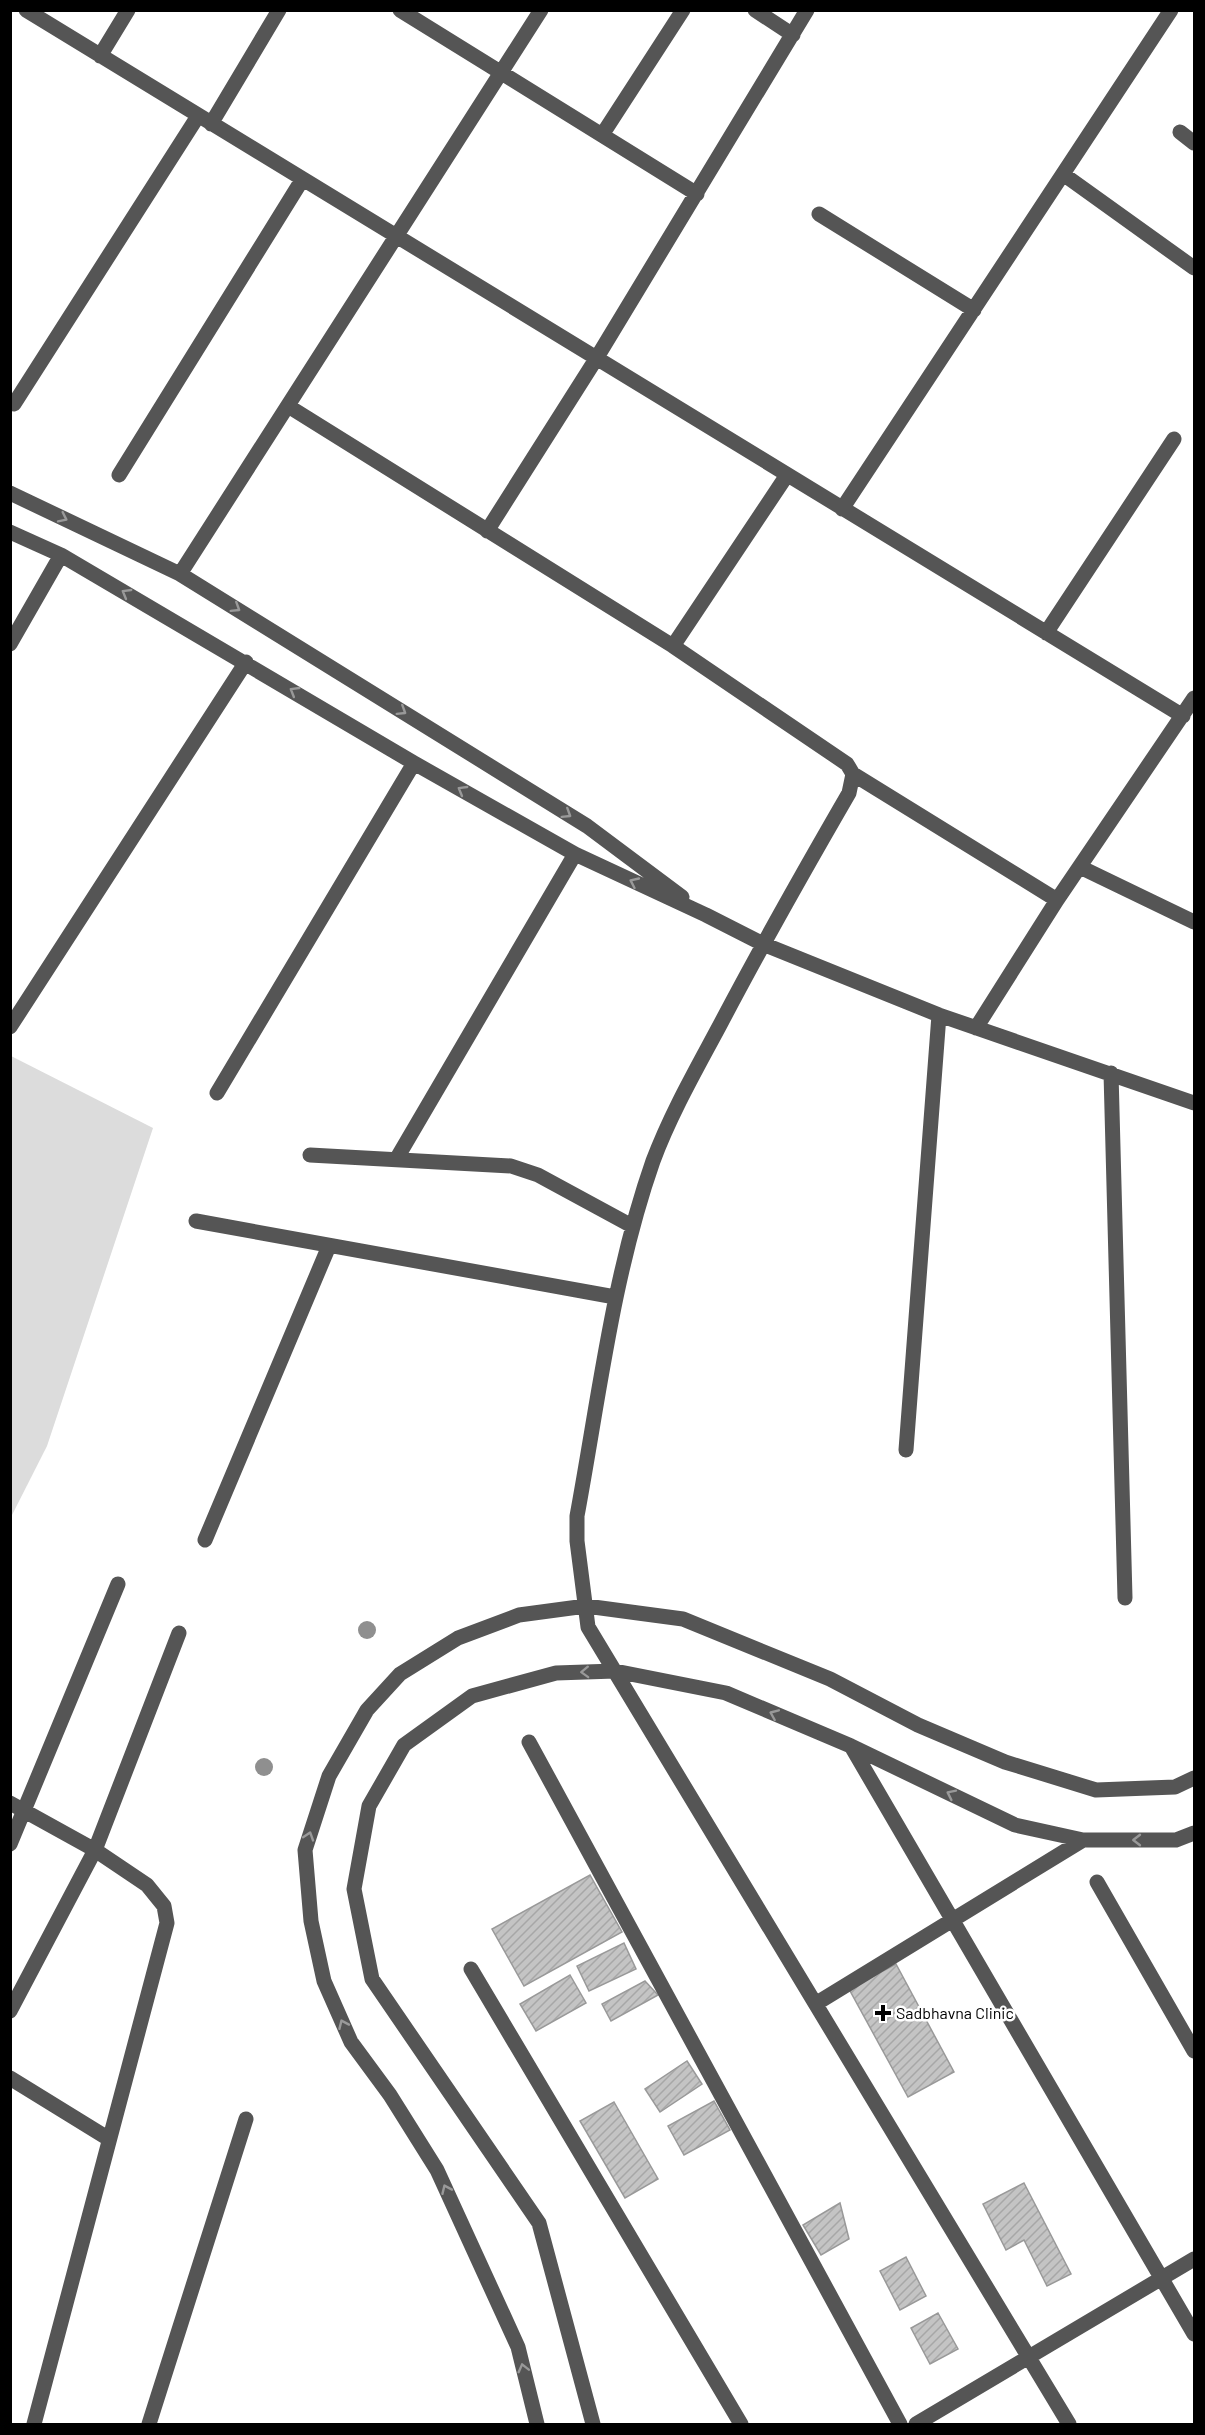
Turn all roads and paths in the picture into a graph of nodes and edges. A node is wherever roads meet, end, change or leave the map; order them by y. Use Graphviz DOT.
graph roads {
  1 [pos="26,10"];
  2 [pos="128,10"];
  3 [pos="279,10"];
  4 [pos="400,10"];
  5 [pos="541,10"];
  6 [pos="683,10"];
  7 [pos="755,10"];
  8 [pos="807,10"];
  9 [pos="1171,10"];
  10 [pos="793,35"];
  11 [pos="100,56"];
  12 [pos="501,73"];
  13 [pos="204,120"];
  14 [pos="1180,132"];
  15 [pos="602,135"];
  16 [pos="1194,143"];
  17 [pos="1063,174"];
  18 [pos="302,180"];
  19 [pos="697,194"];
  20 [pos="819,214"];
  21 [pos="394,237"];
  22 [pos="1194,268"];
  23 [pos="974,310"];
  24 [pos="596,359"];
  25 [pos="14,404"];
  26 [pos="288,406"];
  27 [pos="1174,439"];
  28 [pos="119,475"];
  29 [pos="787,475"];
  30 [pos="10,493"];
  31 [pos="842,509"];
  32 [pos="487,531"];
  33 [pos="10,532"];
  34 [pos="61,555"];
  35 [pos="180,574"];
  36 [pos="1046,633"];
  37 [pos="10,645"];
  38 [pos="673,646"];
  39 [pos="246,662"];
  40 [pos="1194,698"];
  41 [pos="1182,716"];
  42 [pos="414,763"];
  43 [pos="854,774"];
  44 [pos="575,854"];
  45 [pos="1080,867"];
  46 [pos="1057,900"];
  47 [pos="706,915"];
  48 [pos="1194,922"];
  49 [pos="763,944"];
  50 [pos="939,1015"];
  51 [pos="10,1027"];
  52 [pos="976,1028"];
  53 [pos="1111,1073"];
  54 [pos="217,1093"];
  55 [pos="1194,1103"];
  56 [pos="310,1155"];
  57 [pos="397,1158"];
  58 [pos="196,1221"];
  59 [pos="632,1226"];
  60 [pos="329,1246"];
  61 [pos="615,1297"];
  62 [pos="906,1450"];
  63 [pos="205,1540"];
  64 [pos="118,1584"];
  65 [pos="1125,1598"];
  66 [pos="586,1606"];
  67 [pos="179,1633"];
  68 [pos="615,1671"];
  69 [pos="529,1742"];
  70 [pos="851,1746"];
  71 [pos="1194,1778"];
  72 [pos="10,1803"];
  73 [pos="26,1811"];
  74 [pos="1194,1833"];
  75 [pos="1083,1840"];
  76 [pos="10,1844"];
  77 [pos="95,1850"];
  78 [pos="1097,1882"];
  79 [pos="952,1921"];
  80 [pos="471,1969"];
  81 [pos="817,2003"];
  82 [pos="10,2011"];
  83 [pos="1194,2051"];
  84 [pos="10,2078"];
  85 [pos="246,2119"];
  86 [pos="109,2139"];
  87 [pos="1194,2259"];
  88 [pos="1161,2279"];
  89 [pos="1194,2334"];
  90 [pos="1030,2355"];
  91 [pos="34,2424"];
  92 [pos="149,2424"];
  93 [pos="537,2424"];
  94 [pos="593,2424"];
  95 [pos="741,2424"];
  96 [pos="900,2424"];
  97 [pos="916,2424"];
  98 [pos="1069,2424"];
  1 -- 11 [label="street"];
  2 -- 11 [label="street"];
  3 -- 13 [label="street"];
  4 -- 12 [label="street"];
  5 -- 12 [label="street"];
  6 -- 15 [label="street"];
  7 -- 10 [label="street"];
  8 -- 10 [label="street"];
  9 -- 17 [label="street"];
  10 -- 19 [label="street"];
  11 -- 13 [label="street"];
  12 -- 15 [label="street"];
  12 -- 21 [label="street"];
  13 -- 18 [label="street"];
  13 -- 25 [label="street"];
  14 -- 16 [label="street"];
  15 -- 19 [label="street"];
  17 -- 22 [label="street"];
  17 -- 23 [label="street"];
  18 -- 21 [label="street"];
  18 -- 28 [label="street"];
  19 -- 24 [label="street"];
  20 -- 23 [label="street"];
  21 -- 24 [label="street"];
  21 -- 26 [label="street"];
  23 -- 31 [label="street"];
  24 -- 29 [label="street"];
  24 -- 32 [label="street"];
  26 -- 32 [label="street"];
  26 -- 35 [label="street"];
  27 -- 36 [label="street"];
  29 -- 31 [label="street"];
  29 -- 38 [label="street"];
  30 -- 35 [label="street, one-way"];
  31 -- 36 [label="street"];
  32 -- 38 [label="street"];
  33 -- 34 [label="street"];
  34 -- 37 [label="street"];
  39 -- 34 [label="street, one-way"];
  35 -- 47 [label="street, one-way"];
  36 -- 41 [label="street"];
  38 -- 43 [label="street"];
  42 -- 39 [label="street, one-way"];
  39 -- 51 [label="street"];
  40 -- 41 [label="street"];
  41 -- 45 [label="street"];
  44 -- 42 [label="street, one-way"];
  42 -- 54 [label="street"];
  43 -- 46 [label="street"];
  43 -- 49 [label="street"];
  47 -- 44 [label="street, one-way"];
  44 -- 57 [label="street"];
  45 -- 46 [label="street"];
  45 -- 48 [label="street"];
  46 -- 52 [label="street"];
  47 -- 49 [label="street"];
  49 -- 50 [label="street"];
  49 -- 59 [label="street"];
  50 -- 52 [label="street"];
  50 -- 62 [label="street"];
  52 -- 53 [label="street"];
  53 -- 55 [label="street"];
  53 -- 65 [label="street"];
  56 -- 57 [label="street"];
  57 -- 59 [label="street"];
  58 -- 60 [label="street"];
  59 -- 61 [label="street"];
  60 -- 61 [label="street"];
  60 -- 63 [label="street"];
  61 -- 66 [label="street"];
  64 -- 73 [label="street"];
  66 -- 68 [label="street"];
  66 -- 71 [label="street"];
  93 -- 66 [label="street, one-way"];
  67 -- 77 [label="street"];
  70 -- 68 [label="street, one-way"];
  68 -- 81 [label="street"];
  68 -- 94 [label="street, one-way"];
  69 -- 96 [label="street"];
  75 -- 70 [label="street, one-way"];
  70 -- 79 [label="street"];
  72 -- 73 [label="street"];
  73 -- 76 [label="street"];
  73 -- 77 [label="street"];
  74 -- 75 [label="street, one-way"];
  75 -- 79 [label="street"];
  77 -- 82 [label="street"];
  77 -- 86 [label="street"];
  78 -- 83 [label="street"];
  79 -- 81 [label="street"];
  79 -- 88 [label="street"];
  80 -- 95 [label="street"];
  81 -- 90 [label="street"];
  84 -- 86 [label="street"];
  85 -- 92 [label="street"];
  86 -- 91 [label="street"];
  87 -- 88 [label="street"];
  88 -- 89 [label="street"];
  88 -- 90 [label="street"];
  90 -- 97 [label="street"];
  90 -- 98 [label="street"];
}
